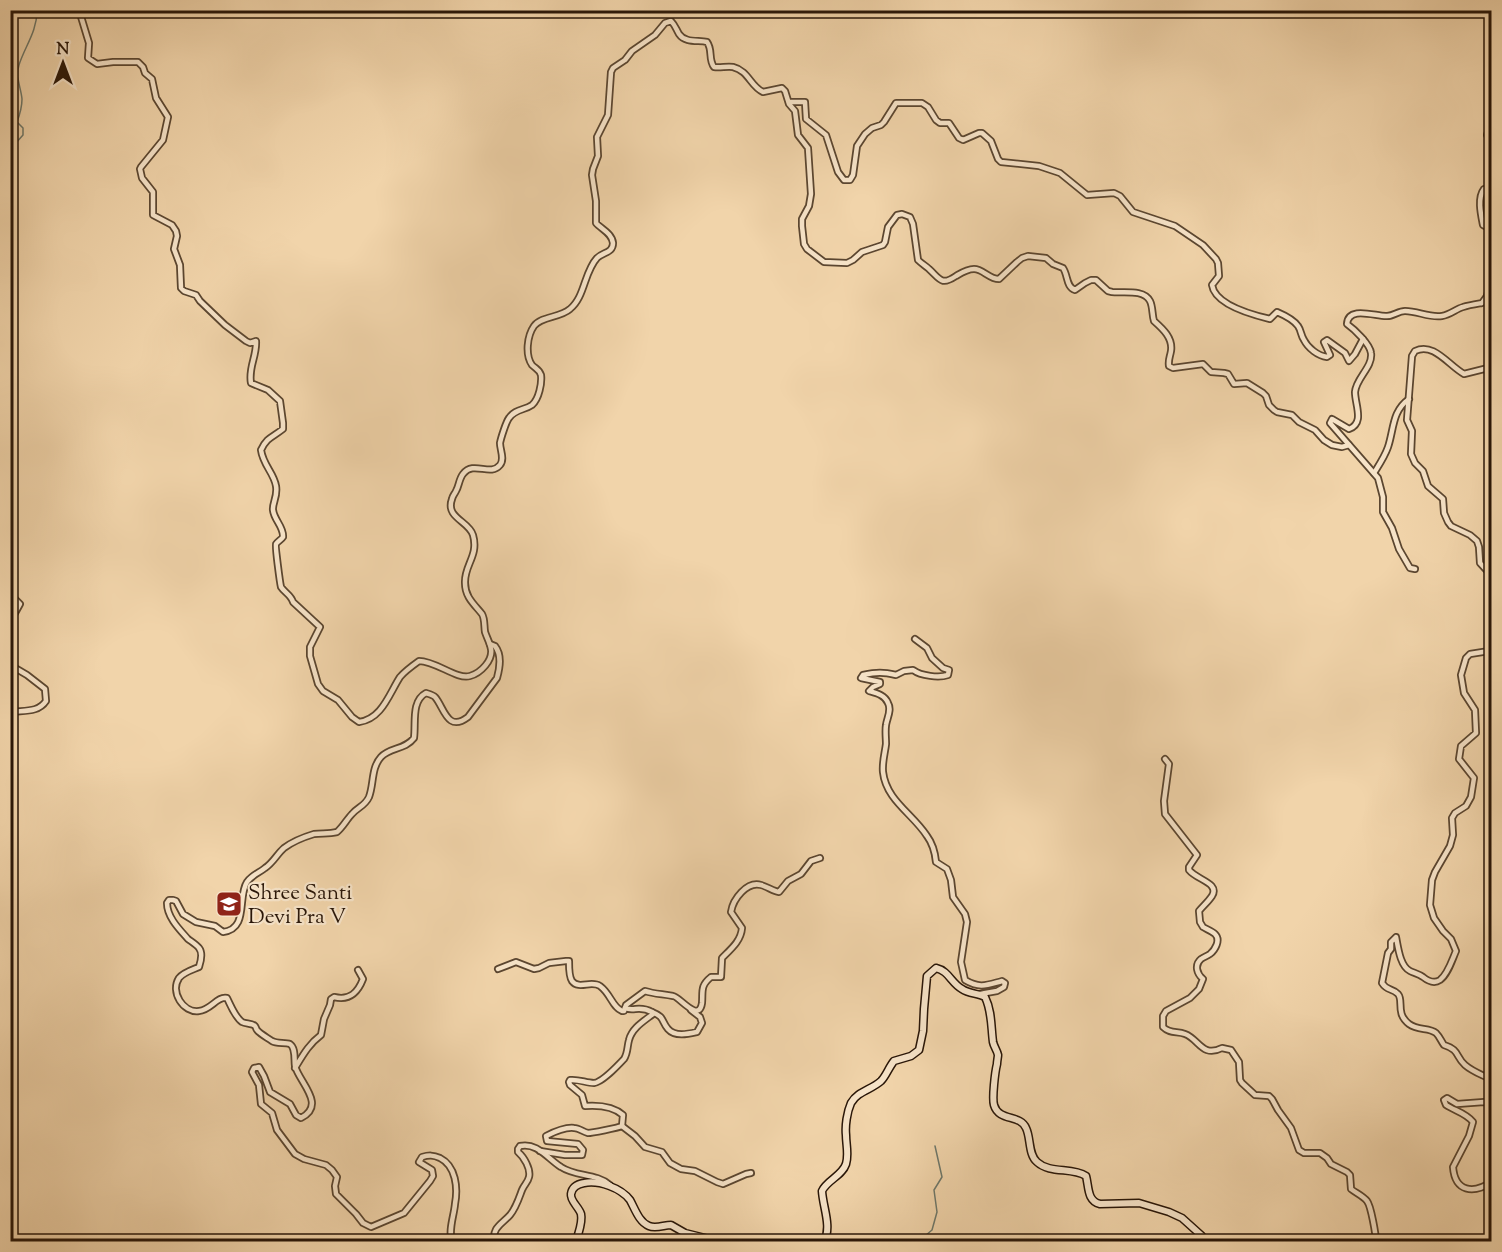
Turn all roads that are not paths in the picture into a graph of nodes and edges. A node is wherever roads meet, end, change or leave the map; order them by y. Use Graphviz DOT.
graph roads {
  1 [pos="79,10"];
  2 [pos="1491,74"];
  3 [pos="1491,100"];
  4 [pos="789,102"];
  5 [pos="1491,120"];
  6 [pos="1491,145"];
  7 [pos="1491,190"];
  8 [pos="1491,230"];
  9 [pos="1491,277"];
  10 [pos="1363,339"];
  11 [pos="1491,365"];
  12 [pos="1409,399"];
  13 [pos="1349,445"];
  14 [pos="1374,473"];
  15 [pos="1415,569"];
  16 [pos="1491,576"];
  17 [pos="10,597"];
  18 [pos="10,622"];
  19 [pos="915,639"];
  20 [pos="490,644"];
  21 [pos="1491,650"];
  22 [pos="10,665"];
  23 [pos="10,712"];
  24 [pos="1165,759"];
  25 [pos="820,858"];
  26 [pos="498,969"];
  27 [pos="358,970"];
  28 [pos="980,994"];
  29 [pos="625,1008"];
  30 [pos="691,1010"];
  31 [pos="652,1012"];
  32 [pos="295,1068"];
  33 [pos="1491,1080"];
  34 [pos="1491,1106"];
  35 [pos="621,1126"];
  36 [pos="540,1151"];
  37 [pos="751,1173"];
  38 [pos="1491,1182"];
  39 [pos="614,1189"];
  40 [pos="452,1242"];
  41 [pos="495,1242"];
  42 [pos="576,1242"];
  43 [pos="721,1242"];
  44 [pos="824,1242"];
  45 [pos="1204,1242"];
  46 [pos="1376,1242"];
  1 -- 20 [label="street"];
  2 -- 3 [label="street"];
  4 -- 10 [label="street"];
  4 -- 13 [label="street"];
  4 -- 20 [label="street"];
  5 -- 6 [label="street"];
  7 -- 8 [label="street"];
  9 -- 10 [label="street"];
  10 -- 13 [label="street"];
  11 -- 12 [label="street"];
  12 -- 14 [label="street"];
  12 -- 16 [label="street"];
  13 -- 14 [label="street"];
  14 -- 15 [label="street"];
  17 -- 18 [label="street"];
  19 -- 28 [label="street"];
  20 -- 32 [label="street"];
  21 -- 33 [label="street"];
  22 -- 23 [label="street"];
  24 -- 46 [label="street"];
  25 -- 30 [label="street"];
  26 -- 29 [label="street"];
  27 -- 32 [label="street"];
  28 -- 44 [label="street"];
  28 -- 45 [label="street"];
  29 -- 30 [label="street"];
  29 -- 31 [label="street"];
  30 -- 31 [label="street"];
  31 -- 35 [label="street"];
  32 -- 40 [label="street"];
  34 -- 38 [label="street"];
  35 -- 36 [label="street"];
  35 -- 37 [label="street"];
  36 -- 39 [label="street"];
  36 -- 41 [label="street"];
  39 -- 42 [label="street"];
  39 -- 43 [label="street"];
}
